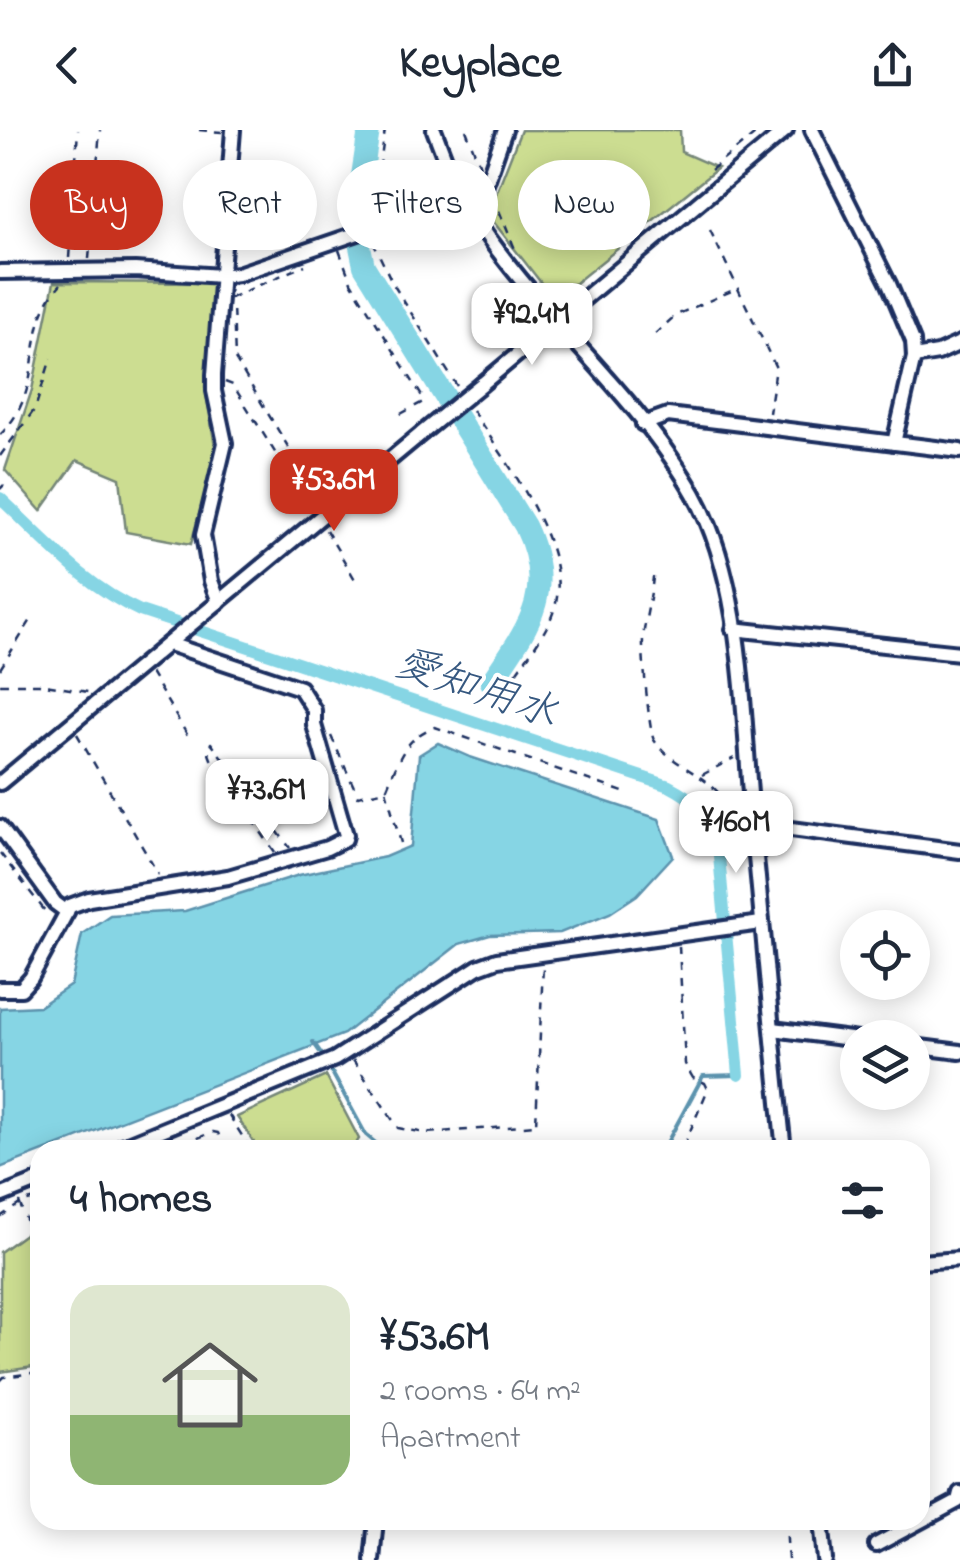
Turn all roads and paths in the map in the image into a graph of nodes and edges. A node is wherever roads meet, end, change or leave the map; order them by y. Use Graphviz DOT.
graph roads {
  1 [pos="78,130"];
  2 [pos="100,130"];
  3 [pos="198,130"];
  4 [pos="384,130"];
  5 [pos="434,130"];
  6 [pos="466,130"];
  7 [pos="505,130"];
  8 [pos="760,130"];
  9 [pos="786,130"];
  10 [pos="812,130"];
  11 [pos="232,132"];
  12 [pos="379,160"];
  13 [pos="478,160"];
  14 [pos="495,160"];
  15 [pos="711,170"];
  16 [pos="498,208"];
  17 [pos="710,230"];
  18 [pos="333,249"];
  19 [pos="309,250"];
  20 [pos="312,250"];
  21 [pos="376,250"];
  22 [pos="88,270"];
  23 [pos="516,270"];
  24 [pos="68,271"];
  25 [pos="0,272"];
  26 [pos="220,276"];
  27 [pos="737,288"];
  28 [pos="226,297"];
  29 [pos="555,321"];
  30 [pos="655,334"];
  31 [pos="960,343"];
  32 [pos="914,356"];
  33 [pos="50,358"];
  34 [pos="214,382"];
  35 [pos="459,390"];
  36 [pos="469,406"];
  37 [pos="397,416"];
  38 [pos="643,424"];
  39 [pos="765,428"];
  40 [pos="0,434"];
  41 [pos="894,443"];
  42 [pos="960,451"];
  43 [pos="0,456"];
  44 [pos="320,518"];
  45 [pos="653,577"];
  46 [pos="356,581"];
  47 [pos="219,602"];
  48 [pos="31,620"];
  49 [pos="733,630"];
  50 [pos="174,640"];
  51 [pos="960,653"];
  52 [pos="144,664"];
  53 [pos="0,669"];
  54 [pos="0,684"];
  55 [pos="507,687"];
  56 [pos="99,701"];
  57 [pos="71,724"];
  58 [pos="330,734"];
  59 [pos="188,736"];
  60 [pos="749,756"];
  61 [pos="701,776"];
  62 [pos="0,783"];
  63 [pos="386,790"];
  64 [pos="624,792"];
  65 [pos="752,824"];
  66 [pos="0,827"];
  67 [pos="728,828"];
  68 [pos="401,843"];
  69 [pos="960,851"];
  70 [pos="297,857"];
  71 [pos="282,862"];
  72 [pos="165,888"];
  73 [pos="67,912"];
  74 [pos="761,923"];
  75 [pos="679,934"];
  76 [pos="543,954"];
  77 [pos="0,988"];
  78 [pos="773,1029"];
  79 [pos="840,1038"];
  80 [pos="930,1048"];
  81 [pos="349,1050"];
  82 [pos="960,1052"];
  83 [pos="225,1104"];
  84 [pos="137,1140"];
  85 [pos="194,1140"];
  86 [pos="221,1140"];
  87 [pos="245,1140"];
  88 [pos="686,1140"];
  89 [pos="783,1140"];
  90 [pos="30,1188"];
  91 [pos="0,1196"];
  92 [pos="18,1197"];
  93 [pos="30,1198"];
  94 [pos="0,1216"];
  95 [pos="30,1227"];
  96 [pos="960,1258"];
  97 [pos="930,1261"];
  98 [pos="30,1373"];
  99 [pos="0,1381"];
  100 [pos="960,1493"];
  101 [pos="930,1515"];
  102 [pos="375,1530"];
  103 [pos="786,1530"];
  104 [pos="822,1530"];
  105 [pos="903,1530"];
  106 [pos="876,1545"];
  107 [pos="372,1560"];
  108 [pos="788,1560"];
  109 [pos="825,1560"];
  1 -- 24 [label="path"];
  2 -- 22 [label="path"];
  3 -- 11 [label="path"];
  4 -- 12 [label="path"];
  5 -- 23 [label="street, bridge"];
  6 -- 13 [label="path"];
  7 -- 14 [label="street"];
  8 -- 15 [label="path"];
  9 -- 29 [label="street"];
  10 -- 32 [label="street"];
  11 -- 26 [label="street"];
  16 -- 23 [label="path"];
  17 -- 27 [label="path"];
  18 -- 37 [label="path"];
  19 -- 26 [label="street"];
  20 -- 28 [label="path"];
  21 -- 35 [label="path"];
  22 -- 24 [label="street"];
  22 -- 26 [label="street"];
  23 -- 29 [label="street"];
  24 -- 25 [label="street"];
  24 -- 40 [label="path"];
  26 -- 28 [label="street"];
  27 -- 30 [label="path"];
  27 -- 39 [label="path"];
  28 -- 34 [label="street"];
  28 -- 34 [label="path"];
  29 -- 38 [label="street"];
  29 -- 44 [label="street, bridge"];
  31 -- 32 [label="street"];
  32 -- 41 [label="street"];
  33 -- 43 [label="path"];
  34 -- 47 [label="street"];
  36 -- 55 [label="path"];
  38 -- 39 [label="street"];
  38 -- 49 [label="street"];
  39 -- 41 [label="street"];
  41 -- 42 [label="street"];
  44 -- 46 [label="path"];
  44 -- 47 [label="street"];
  45 -- 61 [label="path"];
  47 -- 50 [label="street"];
  48 -- 53 [label="path"];
  49 -- 51 [label="street"];
  49 -- 60 [label="street"];
  50 -- 52 [label="street"];
  50 -- 70 [label="street"];
  52 -- 56 [label="street"];
  52 -- 59 [label="path"];
  54 -- 56 [label="path"];
  56 -- 57 [label="street"];
  57 -- 62 [label="street"];
  57 -- 72 [label="path"];
  58 -- 63 [label="path"];
  60 -- 61 [label="path"];
  60 -- 65 [label="street"];
  61 -- 67 [label="path"];
  63 -- 64 [label="path"];
  63 -- 68 [label="path"];
  65 -- 69 [label="street"];
  65 -- 74 [label="street"];
  66 -- 73 [label="street"];
  70 -- 71 [label="street"];
  70 -- 71 [label="path"];
  71 -- 72 [label="street"];
  72 -- 73 [label="street"];
  73 -- 77 [label="street"];
  74 -- 75 [label="street"];
  74 -- 78 [label="street"];
  75 -- 76 [label="street"];
  75 -- 88 [label="path"];
  76 -- 81 [label="street"];
  76 -- 81 [label="path"];
  78 -- 79 [label="street"];
  78 -- 89 [label="street"];
  80 -- 82 [label="street"];
  81 -- 83 [label="street"];
  83 -- 84 [label="street"];
  83 -- 87 [label="path"];
  85 -- 86 [label="path"];
  90 -- 92 [label="street"];
  91 -- 92 [label="street"];
  92 -- 93 [label="path"];
  92 -- 94 [label="path"];
  92 -- 95 [label="path"];
  96 -- 97 [label="street"];
  98 -- 99 [label="path"];
  100 -- 101 [label="street"];
  102 -- 107 [label="street"];
  103 -- 108 [label="path"];
  104 -- 109 [label="street"];
  105 -- 106 [label="street"];
}
